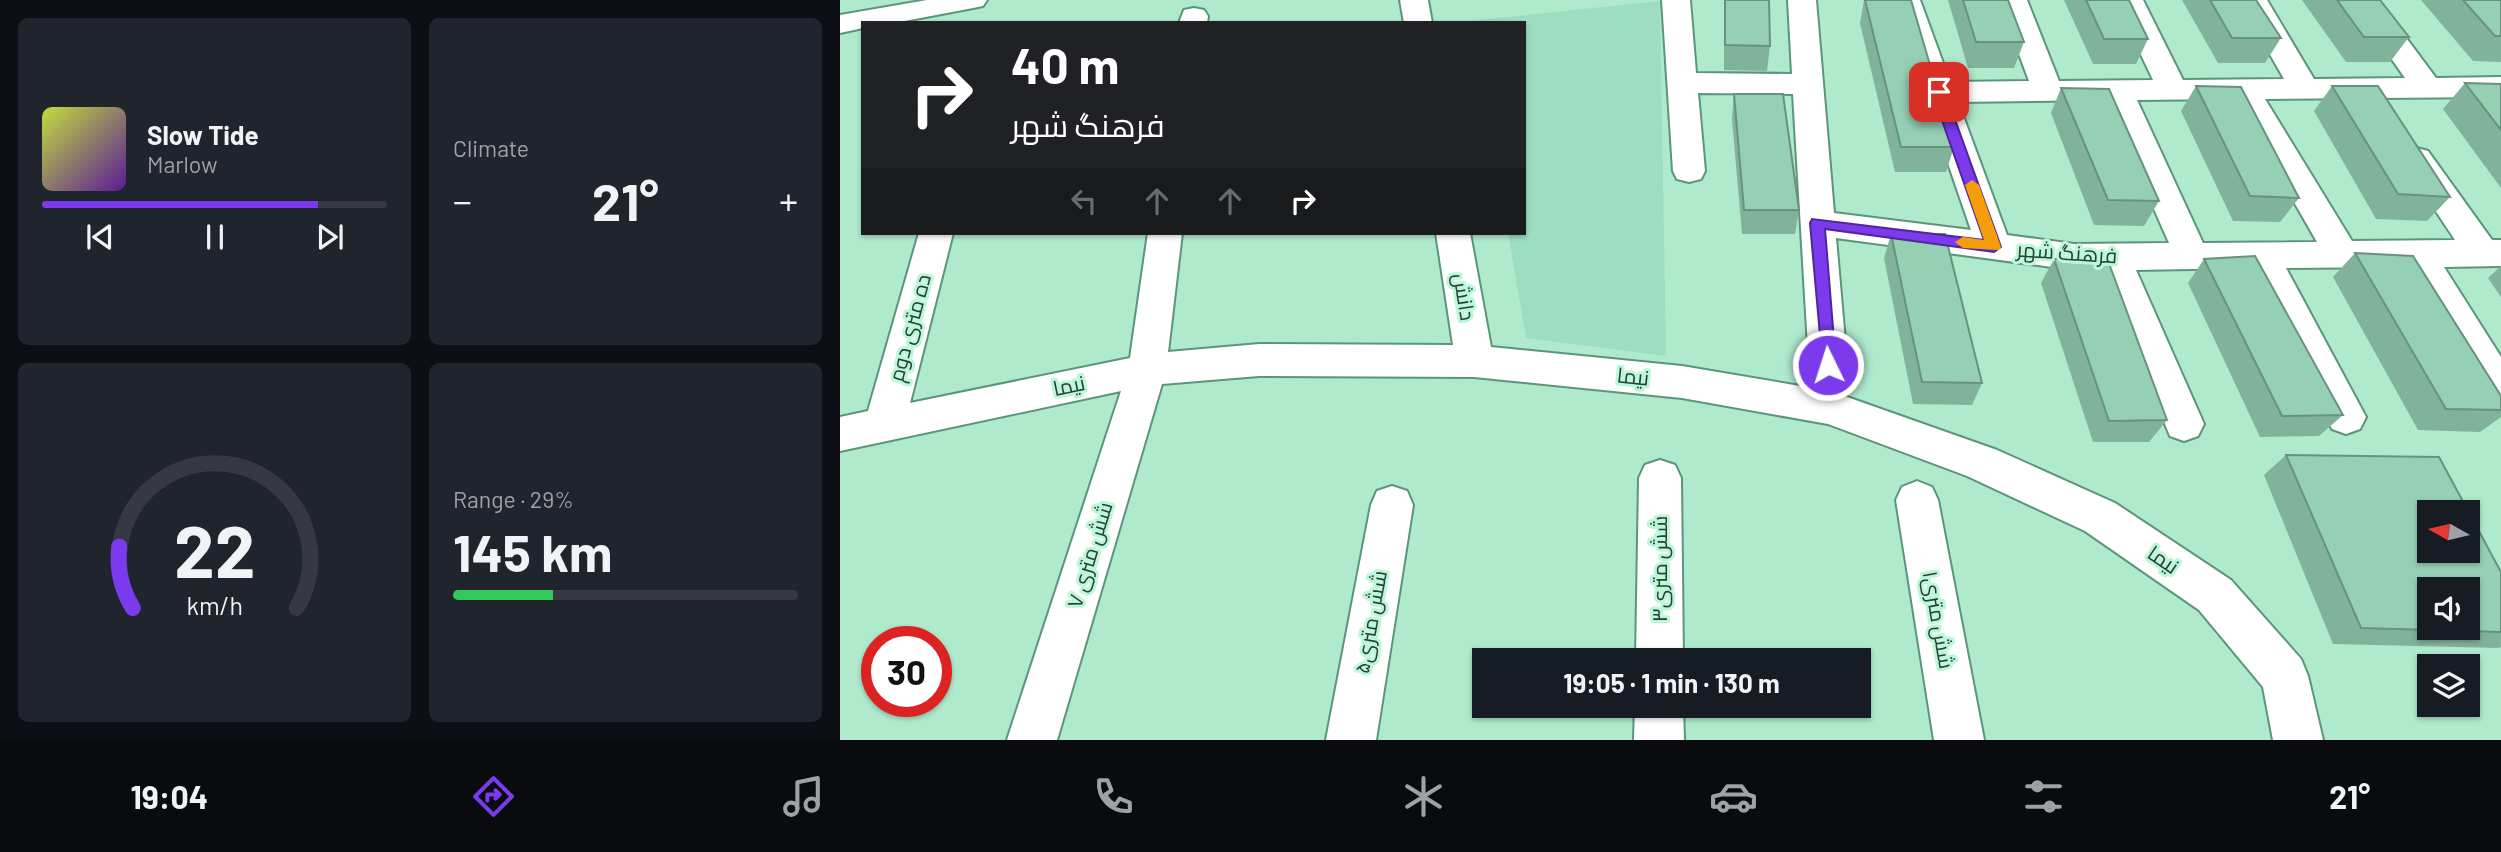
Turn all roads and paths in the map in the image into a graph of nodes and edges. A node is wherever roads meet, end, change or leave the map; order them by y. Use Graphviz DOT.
graph roads {
  1 [pos="973,0"];
  2 [pos="1414,0"];
  3 [pos="1676,0"];
  4 [pos="1802,0"];
  5 [pos="1906,0"];
  6 [pos="2013,0"];
  7 [pos="2129,0"];
  8 [pos="2253,0"];
  9 [pos="2364,0"];
  10 [pos="1418,21"];
  11 [pos="840,24"];
  12 [pos="1682,83"];
  13 [pos="1808,84"];
  14 [pos="2501,87"];
  15 [pos="2368,88"];
  16 [pos="2428,88"];
  17 [pos="2244,89"];
  18 [pos="2305,89"];
  19 [pos="2117,90"];
  20 [pos="2173,90"];
  21 [pos="2048,91"];
  22 [pos="1939,92"];
  23 [pos="1689,170"];
  24 [pos="1817,223"];
  25 [pos="935,235"];
  26 [pos="1166,235"];
  27 [pos="1453,235"];
  28 [pos="1994,247"];
  29 [pos="2492,253"];
  30 [pos="2342,254"];
  31 [pos="2418,254"];
  32 [pos="2192,256"];
  33 [pos="2261,256"];
  34 [pos="2113,257"];
  35 [pos="1474,361"];
  36 [pos="1828,365"];
  37 [pos="1147,370"];
  38 [pos="2501,391"];
  39 [pos="2346,417"];
  40 [pos="884,424"];
  41 [pos="2184,424"];
  42 [pos="840,434"];
  43 [pos="1660,478"];
  44 [pos="1917,500"];
  45 [pos="1392,505"];
  46 [pos="1659,648"];
  47 [pos="1659,718"];
  48 [pos="1032,740"];
  49 [pos="1350,740"];
  50 [pos="1659,740"];
  51 [pos="1959,740"];
  52 [pos="2298,740"];
  1 -- 11 [label="street"];
  2 -- 10 [label="street"];
  3 -- 12 [label="street"];
  4 -- 13 [label="street"];
  5 -- 22 [label="street"];
  6 -- 21 [label="street"];
  7 -- 20 [label="street"];
  8 -- 18 [label="street"];
  9 -- 16 [label="street"];
  12 -- 13 [label="street"];
  12 -- 23 [label="street"];
  13 -- 24 [label="street"];
  14 -- 16 [label="street"];
  15 -- 16 [label="street"];
  15 -- 18 [label="street"];
  15 -- 29 [label="street"];
  17 -- 18 [label="street"];
  17 -- 20 [label="street"];
  17 -- 30 [label="street"];
  19 -- 20 [label="street"];
  19 -- 21 [label="street"];
  19 -- 32 [label="street"];
  21 -- 22 [label="street"];
  22 -- 28 [label="street"];
  24 -- 28 [label="street, فرهنگ شهر"];
  24 -- 36 [label="street"];
  25 -- 40 [label="street, ده متری دوم"];
  26 -- 37 [label="street, ۷ شش متری"];
  27 -- 35 [label="street, دانش"];
  28 -- 34 [label="street, فرهنگ شهر"];
  29 -- 31 [label="street, فرهنگ شهر"];
  30 -- 31 [label="street, فرهنگ شهر"];
  30 -- 33 [label="street, فرهنگ شهر"];
  31 -- 38 [label="street"];
  32 -- 33 [label="street, فرهنگ شهر"];
  32 -- 34 [label="street, فرهنگ شهر"];
  33 -- 39 [label="street"];
  34 -- 41 [label="street"];
  35 -- 37 [label="street, نیما"];
  35 -- 52 [label="street, نیما"];
  37 -- 40 [label="street, نیما"];
  37 -- 48 [label="street, ۷ شش متری"];
  40 -- 42 [label="street, نیما"];
  43 -- 46 [label="street, شش متری۳"];
  44 -- 51 [label="street, شش متری۱"];
  45 -- 49 [label="street, ۵شش متری"];
  47 -- 50 [label="street"];
}
